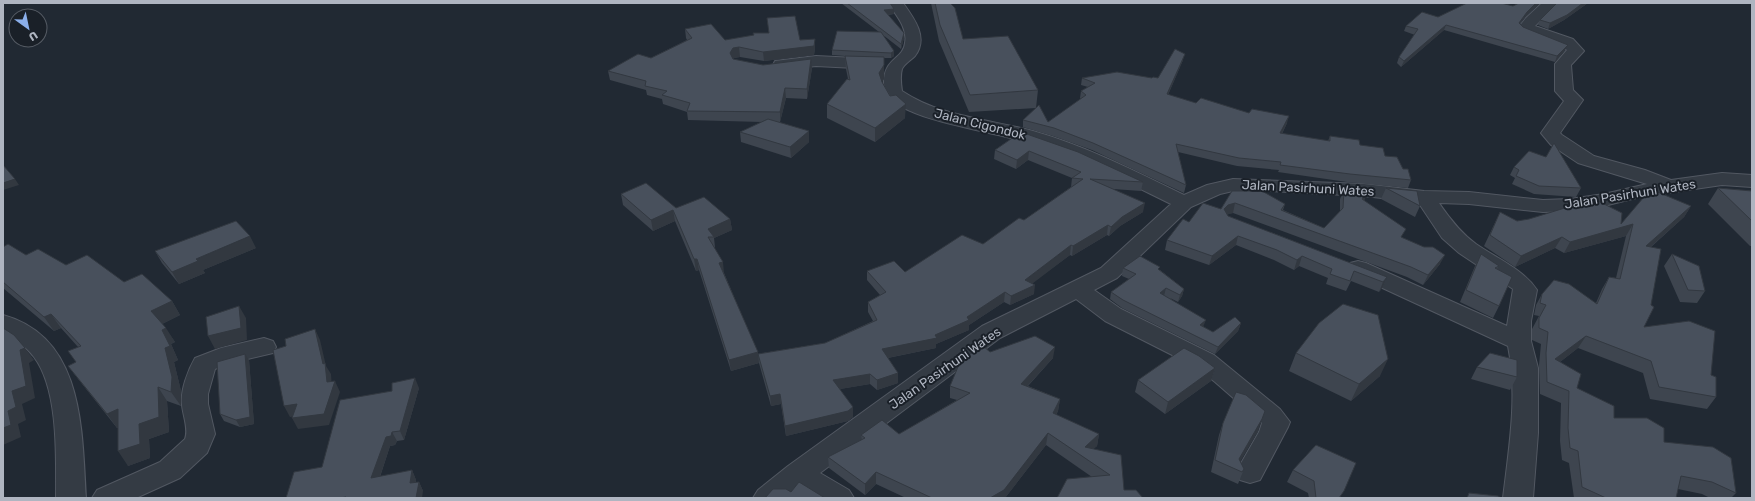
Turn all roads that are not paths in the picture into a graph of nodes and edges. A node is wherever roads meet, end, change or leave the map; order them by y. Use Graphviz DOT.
graph roads {
  1 [pos="895,3"];
  2 [pos="1551,3"];
  3 [pos="896,66"];
  4 [pos="764,68"];
  5 [pos="1752,181"];
  6 [pos="1668,187"];
  7 [pos="1424,197"];
  8 [pos="1184,203"];
  9 [pos="1338,260"];
  10 [pos="1077,289"];
  11 [pos="3,323"];
  12 [pos="1519,341"];
  13 [pos="264,347"];
  14 [pos="1250,472"];
  15 [pos="798,474"];
  16 [pos="71,498"];
  17 [pos="107,498"];
  18 [pos="768,498"];
  19 [pos="839,498"];
  20 [pos="1518,498"];
  1 -- 3 [label="street"];
  2 -- 6 [label="street"];
  3 -- 4 [label="street"];
  3 -- 8 [label="street, Jalan Cigondok"];
  5 -- 6 [label="street, Jalan Pasirhuni Wates"];
  6 -- 7 [label="street, Jalan Pasirhuni Wates"];
  7 -- 8 [label="street, Jalan Pasirhuni Wates"];
  7 -- 12 [label="street"];
  8 -- 10 [label="street, Jalan Pasirhuni Wates"];
  9 -- 12 [label="street"];
  10 -- 14 [label="street"];
  10 -- 15 [label="street, Jalan Pasirhuni Wates"];
  11 -- 16 [label="street"];
  12 -- 20 [label="street"];
  13 -- 17 [label="street"];
  15 -- 18 [label="street, Jalan Pasirhuni Wates"];
  15 -- 19 [label="street"];
}
